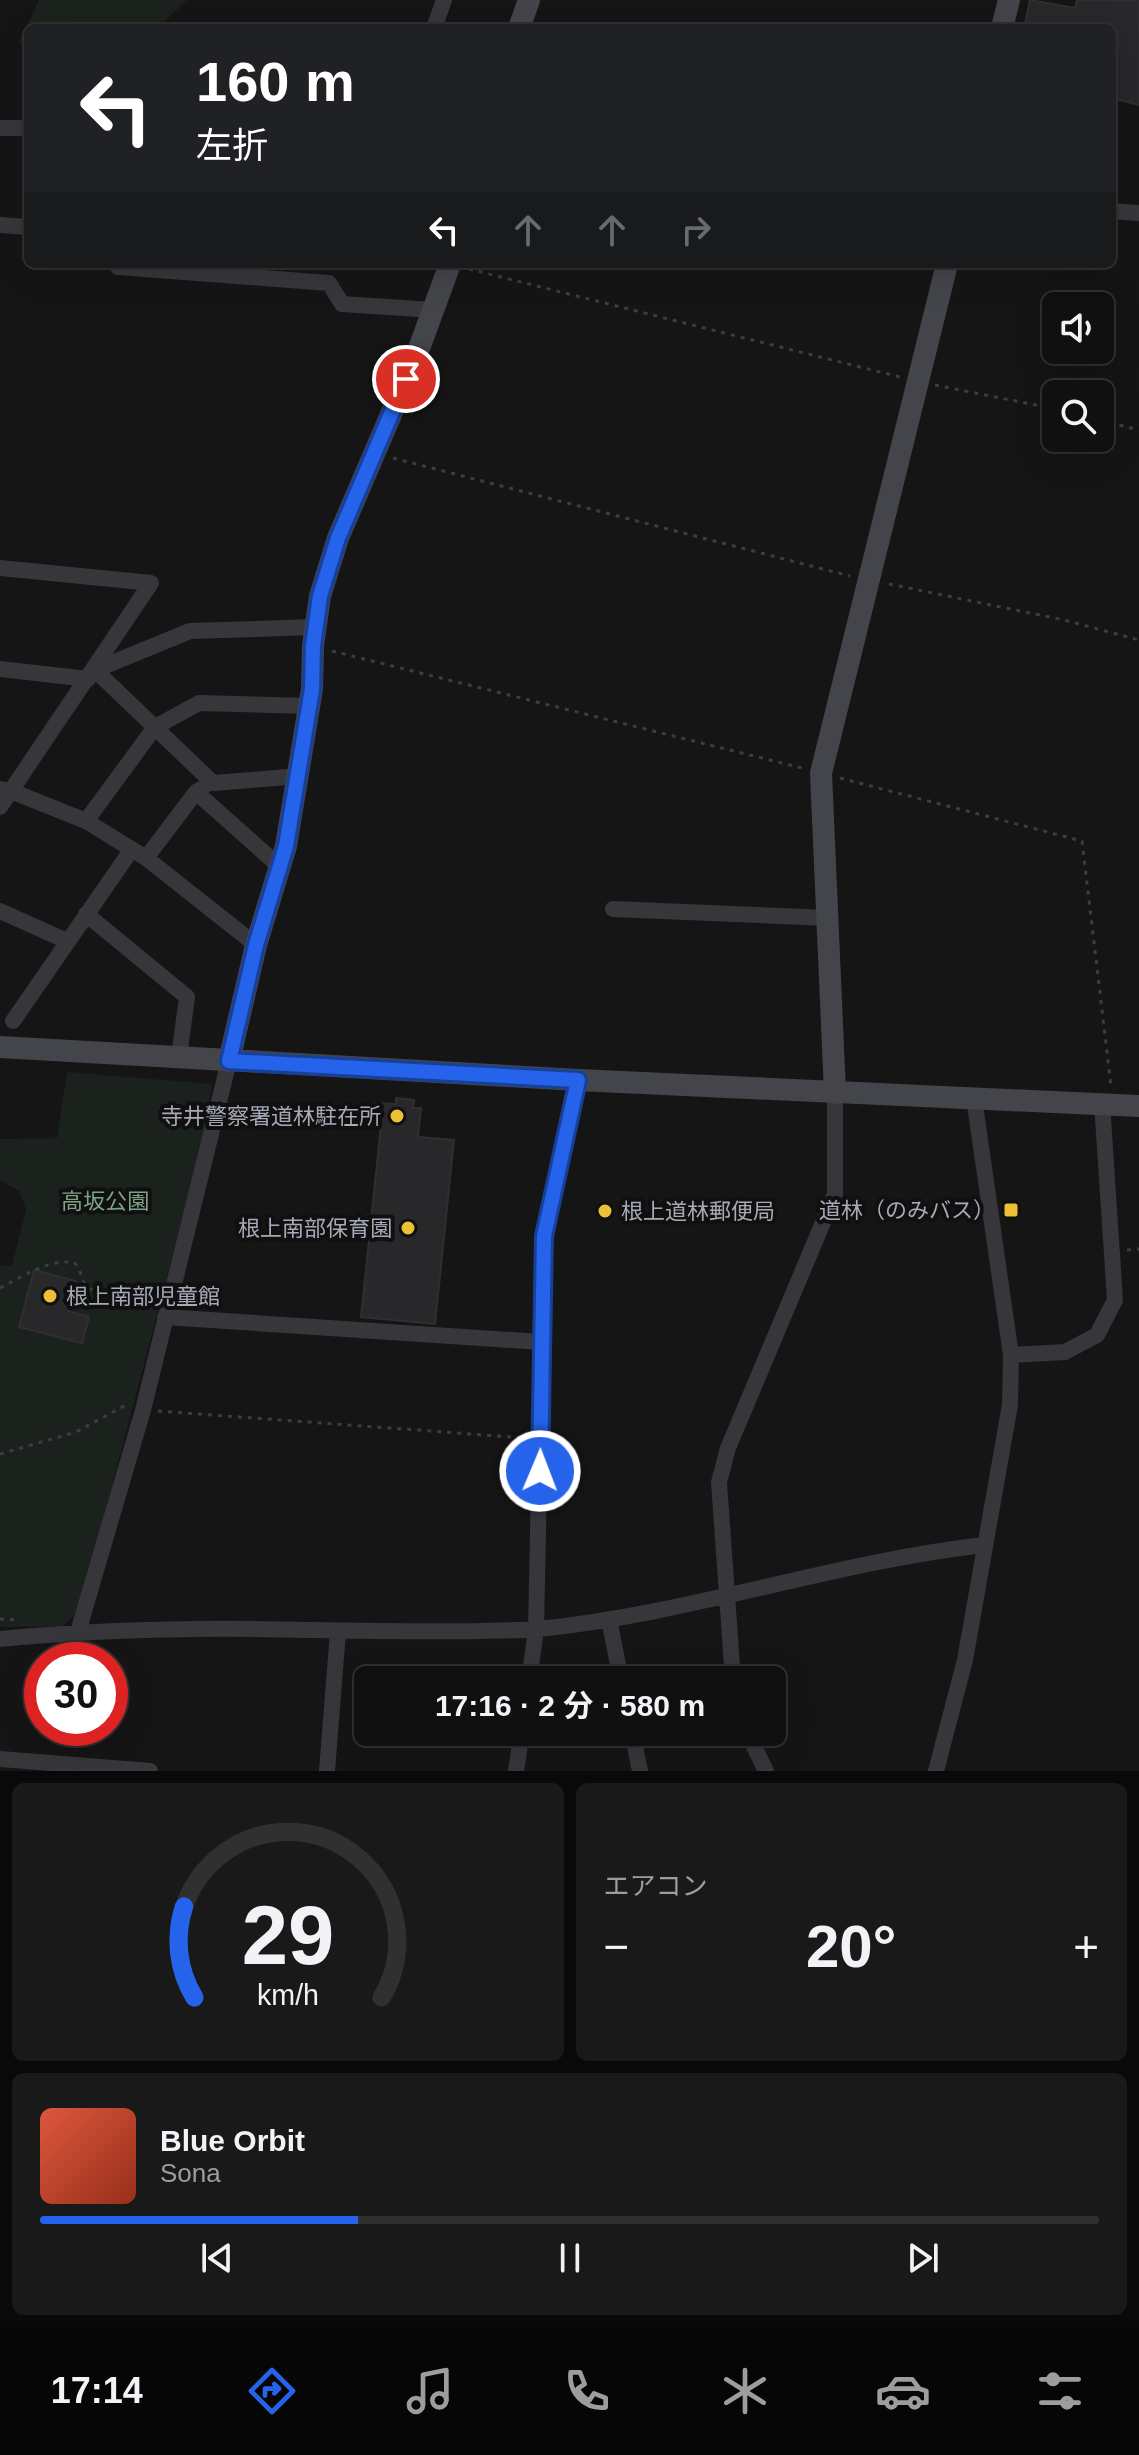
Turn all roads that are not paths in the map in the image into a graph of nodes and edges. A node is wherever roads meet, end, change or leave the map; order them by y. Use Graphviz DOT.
graph roads {
  1 [pos="444,0"];
  2 [pos="529,0"];
  3 [pos="1009,0"];
  4 [pos="435,24"];
  5 [pos="520,24"];
  6 [pos="1003,24"];
  7 [pos="0,128"];
  8 [pos="24,128"];
  9 [pos="1116,211"];
  10 [pos="1139,213"];
  11 [pos="0,225"];
  12 [pos="24,227"];
  13 [pos="131,268"];
  14 [pos="456,268"];
  15 [pos="946,268"];
  16 [pos="433,310"];
  17 [pos="0,568"];
  18 [pos="314,637"];
  19 [pos="0,669"];
  20 [pos="92,674"];
  21 [pos="310,706"];
  22 [pos="155,727"];
  23 [pos="299,776"];
  24 [pos="213,783"];
  25 [pos="5,790"];
  26 [pos="196,792"];
  27 [pos="0,807"];
  28 [pos="86,821"];
  29 [pos="139,853"];
  30 [pos="280,867"];
  31 [pos="613,909"];
  32 [pos="0,911"];
  33 [pos="86,914"];
  34 [pos="829,918"];
  35 [pos="67,941"];
  36 [pos="256,945"];
  37 [pos="13,1021"];
  38 [pos="0,1047"];
  39 [pos="179,1057"];
  40 [pos="229,1061"];
  41 [pos="578,1080"];
  42 [pos="835,1093"];
  43 [pos="974,1098"];
  44 [pos="1108,1104"];
  45 [pos="1139,1106"];
  46 [pos="165,1317"];
  47 [pos="541,1342"];
  48 [pos="1011,1355"];
  49 [pos="984,1545"];
  50 [pos="726,1596"];
  51 [pos="609,1619"];
  52 [pos="536,1630"];
  53 [pos="338,1631"];
  54 [pos="78,1632"];
  55 [pos="0,1639"];
  56 [pos="531,1666"];
  57 [pos="618,1666"];
  58 [pos="732,1666"];
  59 [pos="520,1746"];
  60 [pos="635,1746"];
  61 [pos="754,1746"];
  62 [pos="0,1759"];
  63 [pos="150,1771"];
  64 [pos="327,1771"];
  65 [pos="516,1771"];
  66 [pos="640,1771"];
  67 [pos="766,1771"];
  68 [pos="936,1771"];
  1 -- 4 [label="street"];
  2 -- 5 [label="street"];
  3 -- 6 [label="street"];
  7 -- 8 [label="street"];
  9 -- 10 [label="street"];
  11 -- 12 [label="street"];
  13 -- 16 [label="street"];
  14 -- 16 [label="street"];
  15 -- 34 [label="street"];
  16 -- 18 [label="street"];
  17 -- 20 [label="street"];
  18 -- 20 [label="street"];
  18 -- 21 [label="street"];
  19 -- 20 [label="street"];
  20 -- 22 [label="street"];
  20 -- 25 [label="street"];
  21 -- 22 [label="street"];
  21 -- 23 [label="street"];
  22 -- 24 [label="street"];
  22 -- 28 [label="street"];
  23 -- 24 [label="street"];
  23 -- 30 [label="street"];
  24 -- 26 [label="street"];
  25 -- 27 [label="street"];
  25 -- 28 [label="street"];
  26 -- 29 [label="street"];
  26 -- 30 [label="street"];
  28 -- 29 [label="street"];
  29 -- 33 [label="street"];
  29 -- 36 [label="street"];
  30 -- 36 [label="street"];
  31 -- 34 [label="street"];
  32 -- 35 [label="street"];
  33 -- 35 [label="street"];
  33 -- 39 [label="street"];
  34 -- 42 [label="street"];
  35 -- 37 [label="street"];
  36 -- 40 [label="street"];
  38 -- 39 [label="street"];
  39 -- 40 [label="street"];
  40 -- 41 [label="street"];
  40 -- 46 [label="street"];
  41 -- 42 [label="street"];
  41 -- 47 [label="street"];
  42 -- 43 [label="street"];
  42 -- 50 [label="street"];
  43 -- 44 [label="street"];
  43 -- 48 [label="street"];
  44 -- 45 [label="street"];
  44 -- 48 [label="street"];
  46 -- 47 [label="street"];
  46 -- 54 [label="street"];
  47 -- 52 [label="street"];
  48 -- 49 [label="street"];
  49 -- 50 [label="street"];
  49 -- 68 [label="street"];
  50 -- 51 [label="street"];
  50 -- 58 [label="street"];
  51 -- 52 [label="street"];
  51 -- 57 [label="street"];
  52 -- 53 [label="street"];
  52 -- 56 [label="street"];
  53 -- 54 [label="street"];
  53 -- 64 [label="street"];
  54 -- 55 [label="street"];
  59 -- 65 [label="street"];
  60 -- 66 [label="street"];
  61 -- 67 [label="street"];
  62 -- 63 [label="street"];
}
